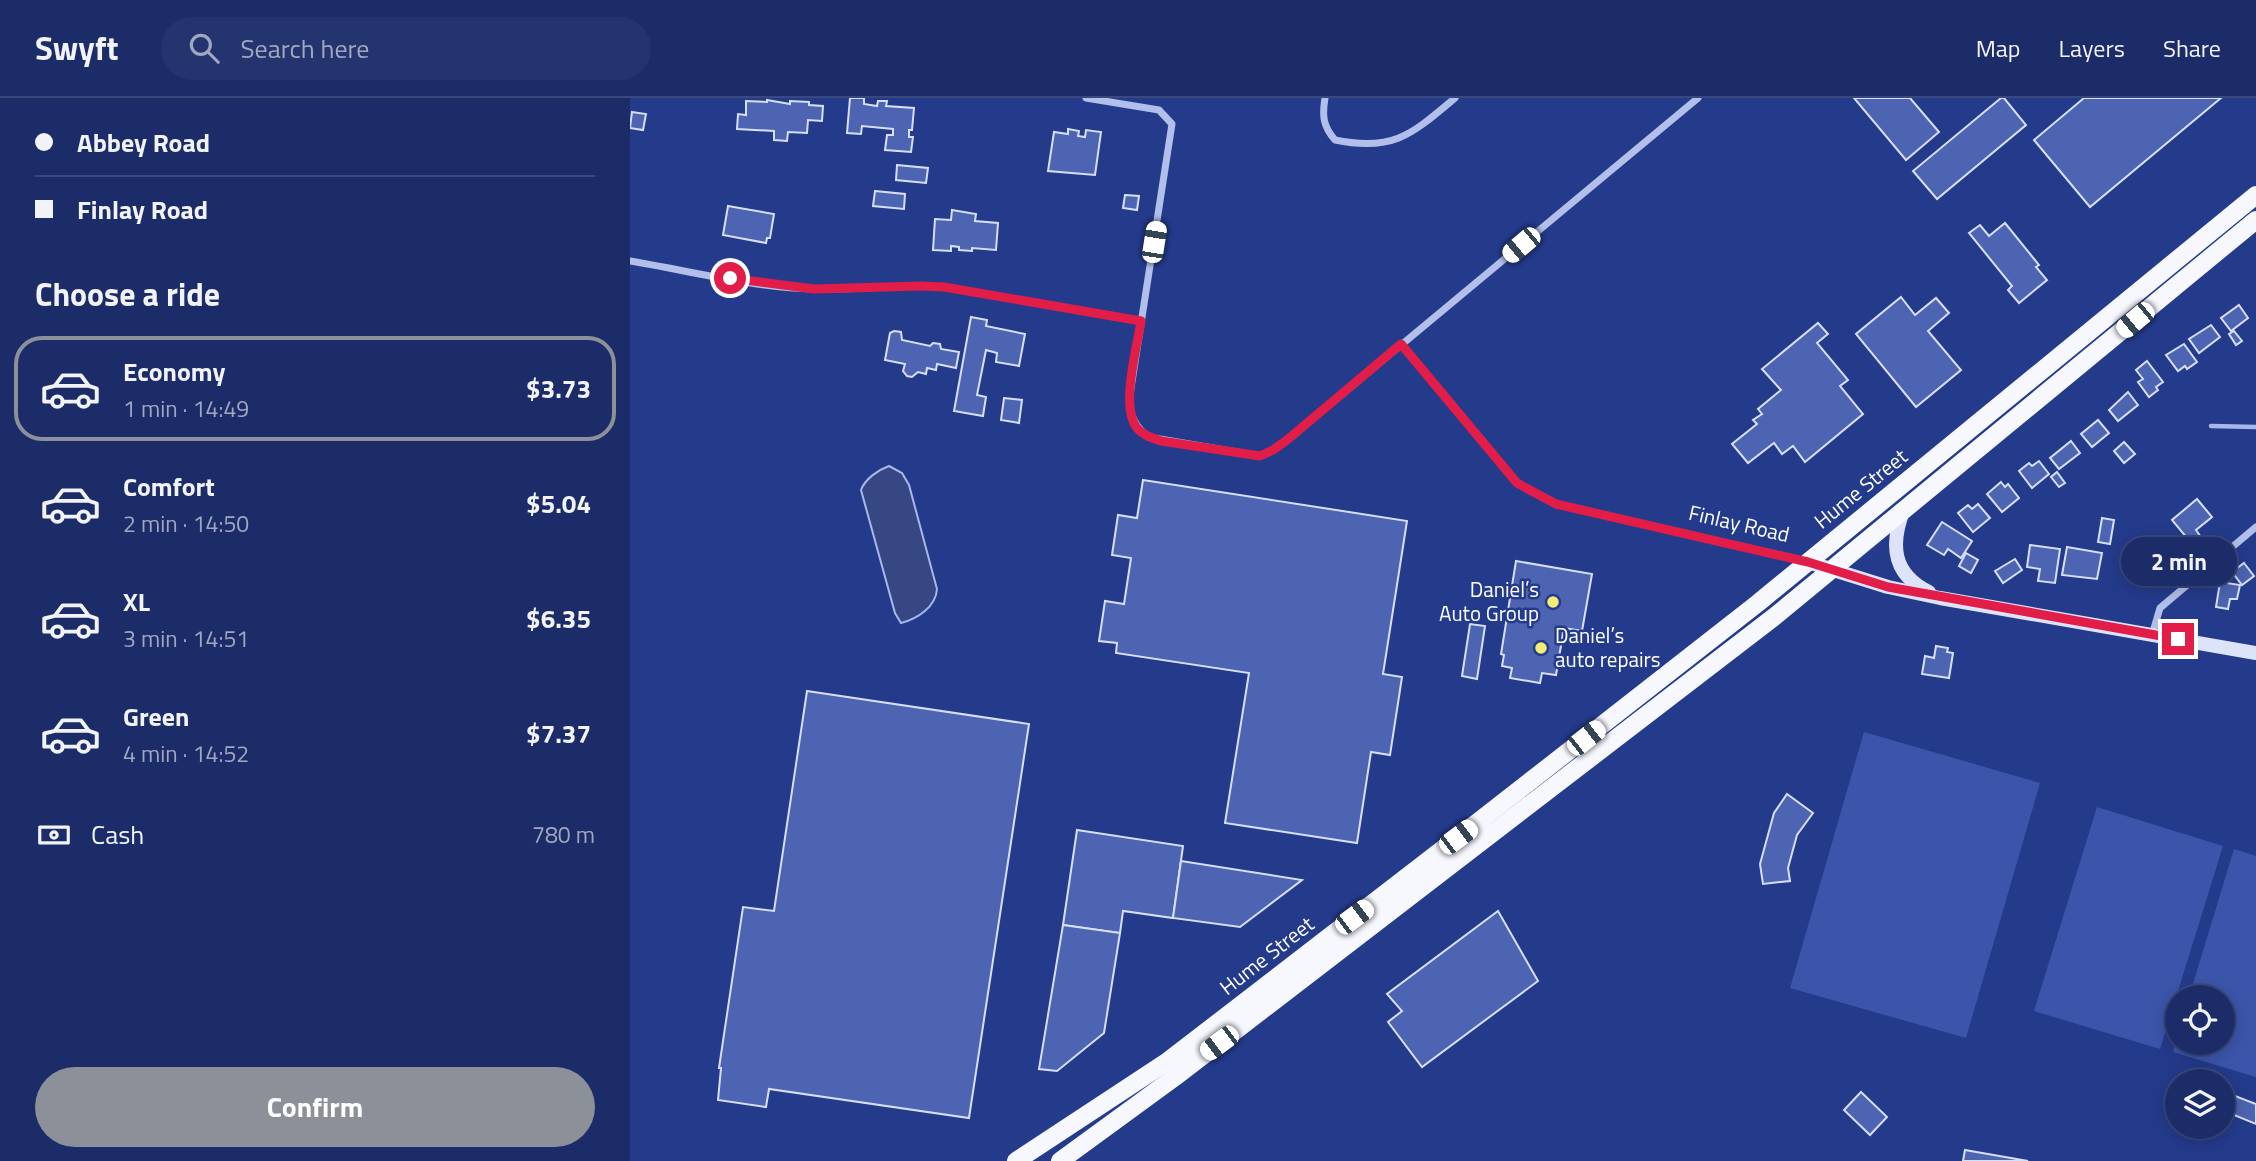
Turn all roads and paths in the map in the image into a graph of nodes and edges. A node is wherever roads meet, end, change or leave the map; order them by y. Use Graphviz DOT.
graph roads {
  1 [pos="1086,98"];
  2 [pos="1325,98"];
  3 [pos="1455,98"];
  4 [pos="1699,98"];
  5 [pos="2256,195"];
  6 [pos="2256,220"];
  7 [pos="630,261"];
  8 [pos="1141,321"];
  9 [pos="1401,344"];
  10 [pos="1905,508"];
  11 [pos="2256,527"];
  12 [pos="1808,562"];
  13 [pos="1832,569"];
  14 [pos="1940,598"];
  15 [pos="2152,635"];
  16 [pos="2256,653"];
  17 [pos="1016,1161"];
  18 [pos="1060,1161"];
  1 -- 8 [label="street"];
  2 -- 3 [label="street"];
  4 -- 9 [label="street"];
  5 -- 12 [label="main road, Hume Street"];
  6 -- 10 [label="main road, Hume Street"];
  7 -- 8 [label="street"];
  8 -- 9 [label="street"];
  9 -- 12 [label="street, Finlay Road"];
  10 -- 13 [label="main road, Hume Street"];
  10 -- 14 [label="street"];
  11 -- 15 [label="street"];
  12 -- 13 [label="street, Finlay Road"];
  12 -- 17 [label="main road, Hume Street"];
  13 -- 14 [label="street, Finlay Road"];
  13 -- 18 [label="main road, Hume Street"];
  14 -- 15 [label="street, Finlay Road"];
  15 -- 16 [label="street, Finlay Road"];
}
